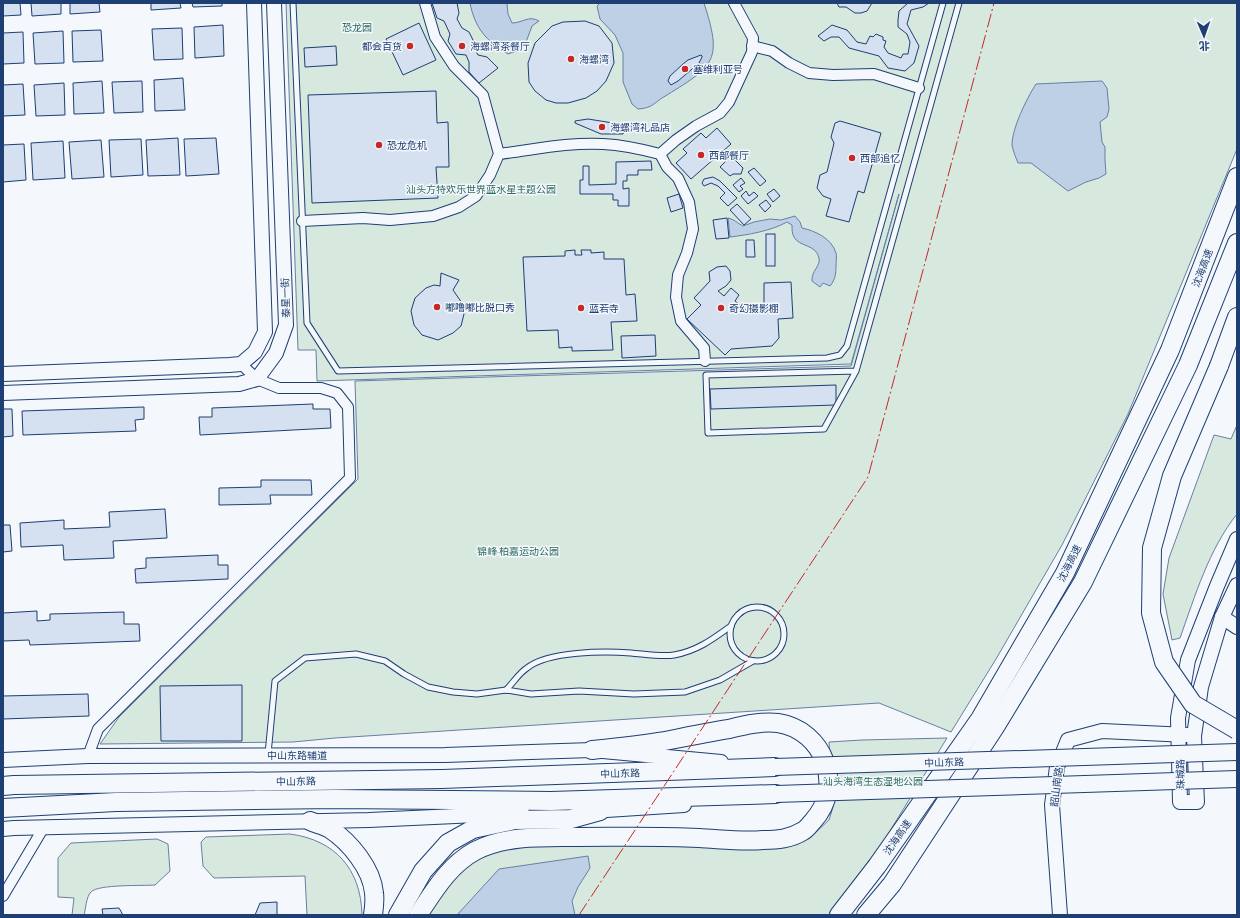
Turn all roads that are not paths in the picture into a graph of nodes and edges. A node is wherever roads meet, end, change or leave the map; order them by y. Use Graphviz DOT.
graph roads {
  1 [pos="254,3"];
  2 [pos="274,3"];
  3 [pos="293,3"];
  4 [pos="425,3"];
  5 [pos="734,3"];
  6 [pos="943,3"];
  7 [pos="959,3"];
  8 [pos="752,46"];
  9 [pos="919,88"];
  10 [pos="499,154"];
  11 [pos="660,154"];
  12 [pos="1237,177"];
  13 [pos="302,220"];
  14 [pos="1237,243"];
  15 [pos="1237,317"];
  16 [pos="705,361"];
  17 [pos="241,364"];
  18 [pos="856,371"];
  19 [pos="3,374"];
  20 [pos="257,379"];
  21 [pos="3,393"];
  22 [pos="1237,539"];
  23 [pos="1237,585"];
  24 [pos="1222,617"];
  25 [pos="731,626"];
  26 [pos="1237,627"];
  27 [pos="753,661"];
  28 [pos="506,690"];
  29 [pos="1237,730"];
  30 [pos="1179,734"];
  31 [pos="1194,736"];
  32 [pos="592,750"];
  33 [pos="1237,752"];
  34 [pos="268,754"];
  35 [pos="88,756"];
  36 [pos="3,760"];
  37 [pos="775,767"];
  38 [pos="1237,779"];
  39 [pos="3,786"];
  40 [pos="776,794"];
  41 [pos="739,795"];
  42 [pos="3,808"];
  43 [pos="600,811"];
  44 [pos="310,821"];
  45 [pos="44,827"];
  46 [pos="3,829"];
  47 [pos="3,896"];
  48 [pos="373,915"];
  49 [pos="398,915"];
  50 [pos="418,915"];
  51 [pos="839,915"];
  52 [pos="866,915"];
  53 [pos="1060,915"];
  1 -- 17 [label="street"];
  2 -- 20 [label="street, 泰星一街"];
  3 -- 13 [label="lane"];
  4 -- 10 [label="street"];
  5 -- 8 [label="street"];
  6 -- 9 [label="lane"];
  7 -- 18 [label="lane"];
  8 -- 9 [label="street"];
  8 -- 11 [label="street"];
  9 -- 16 [label="lane"];
  10 -- 11 [label="street"];
  10 -- 13 [label="street"];
  11 -- 16 [label="street"];
  12 -- 51 [label="highway, 沈海高速"];
  13 -- 16 [label="lane"];
  14 -- 52 [label="highway, 沈海高速"];
  15 -- 29 [label="highway, bridge"];
  17 -- 19 [label="street"];
  17 -- 20 [label="street"];
  18 -- 18 [label="lane"];
  20 -- 21 [label="street"];
  20 -- 35 [label="street"];
  22 -- 30 [label="street, 珠城路"];
  23 -- 24 [label="street, 珠城路"];
  24 -- 26 [label="street"];
  24 -- 31 [label="street, 珠城路"];
  25 -- 27 [label="lane"];
  25 -- 27 [label="lane"];
  25 -- 28 [label="lane"];
  27 -- 28 [label="lane"];
  28 -- 34 [label="lane"];
  30 -- 31 [label="street, 韶山南路"];
  30 -- 31 [label="street, 珠城路"];
  30 -- 53 [label="street, 韶山南路"];
  32 -- 34 [label="street, 中山东路辅道"];
  32 -- 37 [label="street, 中山东路辅道"];
  32 -- 50 [label="highway"];
  33 -- 37 [label="main road, 中山东路, bridge"];
  34 -- 35 [label="street, 中山东路辅道"];
  35 -- 36 [label="street, 中山东路辅道"];
  37 -- 39 [label="highway, 中山东路"];
  38 -- 40 [label="main road, 中山东路, bridge"];
  40 -- 41 [label="highway, 中山东路"];
  41 -- 42 [label="highway, 中山东路"];
  41 -- 43 [label="street"];
  43 -- 44 [label="street"];
  43 -- 49 [label="highway"];
  44 -- 45 [label="street"];
  44 -- 48 [label="highway"];
  45 -- 46 [label="street"];
  45 -- 47 [label="street"];
}
